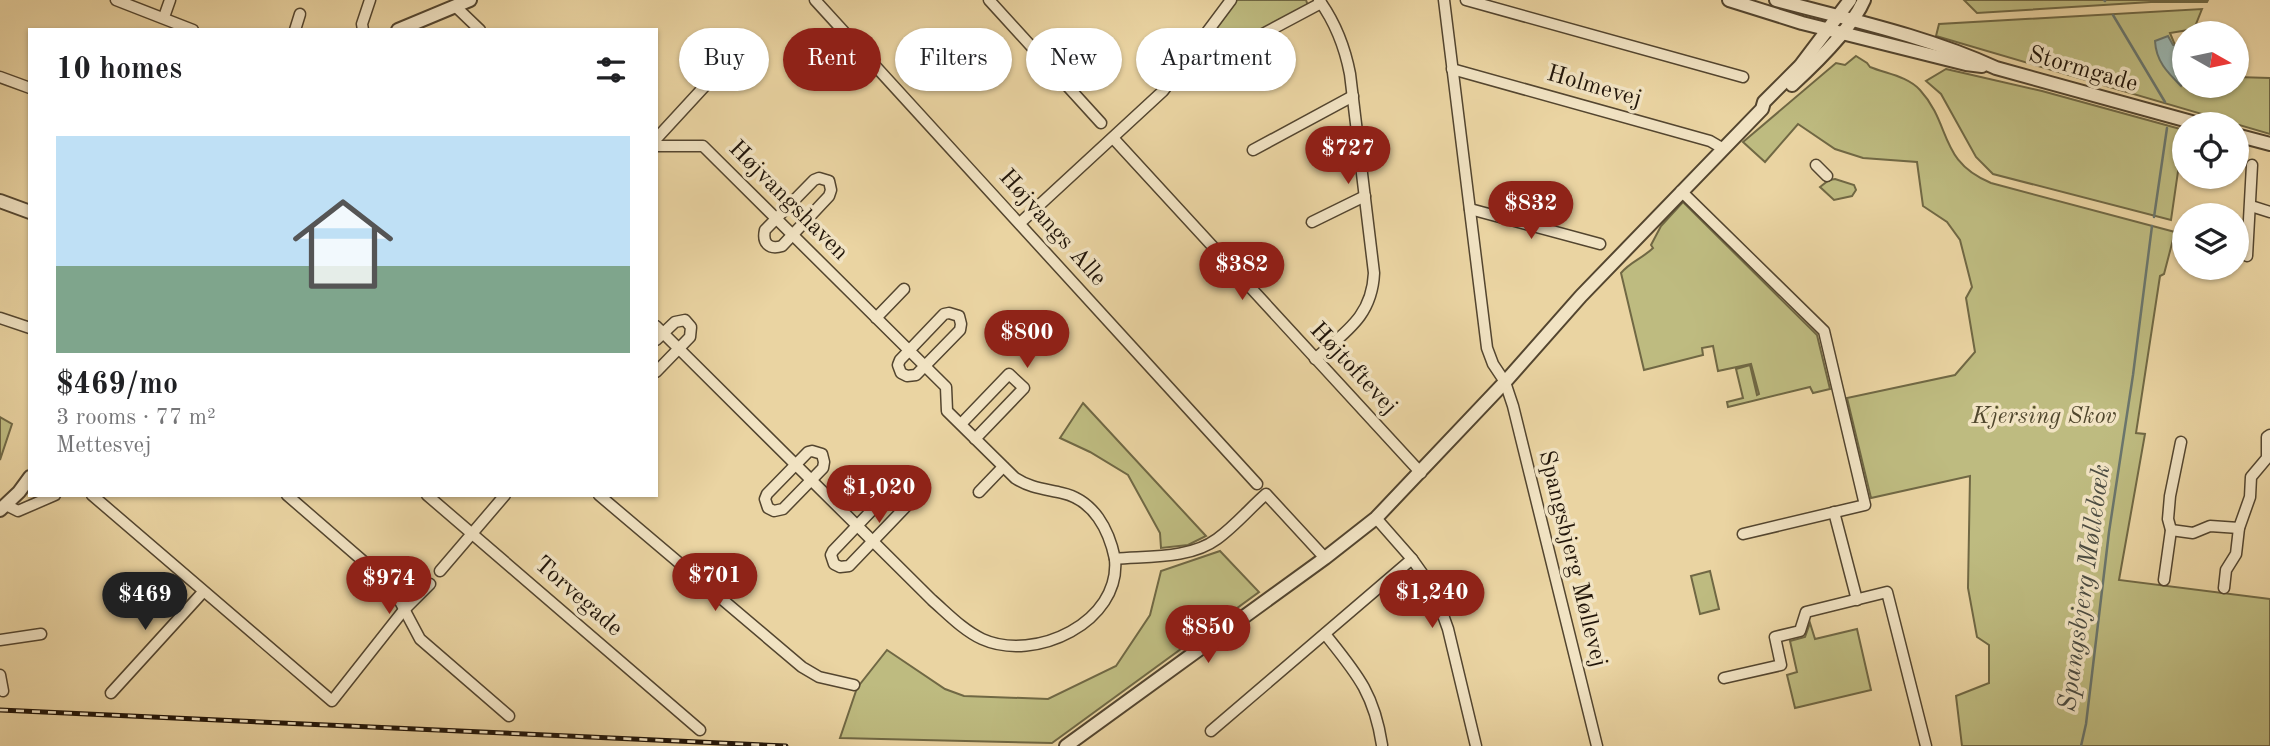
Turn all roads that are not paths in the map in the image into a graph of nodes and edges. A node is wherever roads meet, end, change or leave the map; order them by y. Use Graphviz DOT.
graph roads {
  1 [pos="116,0"];
  2 [pos="170,0"];
  3 [pos="370,0"];
  4 [pos="470,0"];
  5 [pos="815,0"];
  6 [pos="989,0"];
  7 [pos="1231,0"];
  8 [pos="1444,0"];
  9 [pos="1466,0"];
  10 [pos="1776,0"];
  11 [pos="1850,0"];
  12 [pos="1864,0"];
  13 [pos="1320,1"];
  14 [pos="1732,1"];
  15 [pos="446,6"];
  16 [pos="300,14"];
  17 [pos="164,17"];
  18 [pos="1839,24"];
  19 [pos="189,28"];
  20 [pos="296,28"];
  21 [pos="363,28"];
  22 [pos="402,28"];
  23 [pos="477,28"];
  24 [pos="1210,28"];
  25 [pos="1271,28"];
  26 [pos="1996,68"];
  27 [pos="1452,69"];
  28 [pos="0,77"];
  29 [pos="1743,77"];
  30 [pos="28,87"];
  31 [pos="701,91"];
  32 [pos="1163,91"];
  33 [pos="1353,96"];
  34 [pos="2172,117"];
  35 [pos="1101,123"];
  36 [pos="658,137"];
  37 [pos="1113,138"];
  38 [pos="2249,138"];
  39 [pos="2270,144"];
  40 [pos="658,146"];
  41 [pos="1722,148"];
  42 [pos="1253,150"];
  43 [pos="1816,165"];
  44 [pos="2252,165"];
  45 [pos="1826,176"];
  46 [pos="1681,191"];
  47 [pos="1365,196"];
  48 [pos="0,201"];
  49 [pos="2251,206"];
  50 [pos="1470,209"];
  51 [pos="28,211"];
  52 [pos="2270,212"];
  53 [pos="776,219"];
  54 [pos="1312,222"];
  55 [pos="1020,223"];
  56 [pos="2249,231"];
  57 [pos="792,234"];
  58 [pos="1600,244"];
  59 [pos="904,289"];
  60 [pos="0,318"];
  61 [pos="876,318"];
  62 [pos="28,327"];
  63 [pos="659,333"];
  64 [pos="679,348"];
  65 [pos="909,350"];
  66 [pos="1315,359"];
  67 [pos="925,366"];
  68 [pos="658,370"];
  69 [pos="1505,382"];
  70 [pos="961,424"];
  71 [pos="2270,435"];
  72 [pos="975,439"];
  73 [pos="2181,442"];
  74 [pos="2269,458"];
  75 [pos="796,464"];
  76 [pos="1003,467"];
  77 [pos="1421,473"];
  78 [pos="900,474"];
  79 [pos="28,479"];
  80 [pos="812,480"];
  81 [pos="1257,484"];
  82 [pos="979,492"];
  83 [pos="917,495"];
  84 [pos="50,497"];
  85 [pos="94,497"];
  86 [pos="289,497"];
  87 [pos="429,497"];
  88 [pos="503,497"];
  89 [pos="601,497"];
  90 [pos="3,507"];
  91 [pos="1834,512"];
  92 [pos="1376,518"];
  93 [pos="858,525"];
  94 [pos="2239,528"];
  95 [pos="2171,530"];
  96 [pos="1743,534"];
  97 [pos="474,535"];
  98 [pos="873,541"];
  99 [pos="1325,558"];
  100 [pos="1115,559"];
  101 [pos="1412,559"];
  102 [pos="440,571"];
  103 [pos="2164,580"];
  104 [pos="430,584"];
  105 [pos="2224,588"];
  106 [pos="202,592"];
  107 [pos="1857,600"];
  108 [pos="403,611"];
  109 [pos="41,634"];
  110 [pos="1325,634"];
  111 [pos="0,640"];
  112 [pos="0,675"];
  113 [pos="1724,678"];
  114 [pos="854,685"];
  115 [pos="3,691"];
  116 [pos="111,693"];
  117 [pos="509,716"];
  118 [pos="700,730"];
  119 [pos="1211,731"];
  120 [pos="1068,745"];
  121 [pos="1382,745"];
  122 [pos="1476,746"];
  123 [pos="1597,746"];
  124 [pos="1926,746"];
  1 -- 17 [label="street"];
  2 -- 17 [label="street"];
  3 -- 21 [label="street"];
  4 -- 15 [label="street"];
  5 -- 55 [label="street, Højvangs Alle"];
  6 -- 35 [label="street"];
  7 -- 24 [label="street"];
  8 -- 27 [label="street, Spangsbjerg Møllevej"];
  9 -- 29 [label="street"];
  10 -- 18 [label="street, Stormgade"];
  11 -- 18 [label="street"];
  12 -- 18 [label="street"];
  13 -- 25 [label="street"];
  13 -- 33 [label="street"];
  14 -- 18 [label="street"];
  15 -- 22 [label="street"];
  15 -- 23 [label="street"];
  16 -- 20 [label="street"];
  17 -- 19 [label="street"];
  18 -- 26 [label="street, Stormgade"];
  18 -- 26 [label="street, Stormgade"];
  18 -- 41 [label="street"];
  26 -- 34 [label="street, Stormgade"];
  27 -- 41 [label="street, Holmevej"];
  27 -- 50 [label="street, Spangsbjerg Møllevej"];
  28 -- 30 [label="street"];
  31 -- 36 [label="street"];
  32 -- 37 [label="street"];
  33 -- 42 [label="street"];
  33 -- 47 [label="street"];
  37 -- 55 [label="street"];
  37 -- 66 [label="street, Højtoftevej"];
  38 -- 39 [label="street"];
  40 -- 53 [label="street, Højvangshaven"];
  41 -- 46 [label="street"];
  43 -- 45 [label="street"];
  44 -- 49 [label="street"];
  46 -- 69 [label="street"];
  46 -- 91 [label="street"];
  47 -- 54 [label="street"];
  47 -- 66 [label="street"];
  48 -- 51 [label="street"];
  49 -- 52 [label="street"];
  49 -- 56 [label="street"];
  50 -- 58 [label="street"];
  50 -- 69 [label="street, Spangsbjerg Møllevej"];
  53 -- 57 [label="street, Højvangshaven"];
  53 -- 57 [label="street"];
  53 -- 57 [label="street"];
  55 -- 81 [label="street, Højvangs Alle"];
  57 -- 61 [label="street, Højvangshaven"];
  59 -- 61 [label="street"];
  60 -- 62 [label="street"];
  61 -- 65 [label="street, Højvangshaven"];
  63 -- 64 [label="street"];
  63 -- 64 [label="street"];
  64 -- 68 [label="street"];
  64 -- 75 [label="street"];
  65 -- 67 [label="street, Højvangshaven"];
  65 -- 67 [label="street"];
  65 -- 67 [label="street"];
  66 -- 77 [label="street, Højtoftevej"];
  67 -- 70 [label="street, Højvangshaven"];
  69 -- 77 [label="street"];
  69 -- 123 [label="street, Spangsbjerg Møllevej"];
  70 -- 72 [label="street, Højvangshaven"];
  70 -- 72 [label="street"];
  71 -- 74 [label="street"];
  72 -- 76 [label="street, Højvangshaven"];
  73 -- 95 [label="street"];
  74 -- 94 [label="street"];
  75 -- 80 [label="street"];
  75 -- 80 [label="street"];
  75 -- 80 [label="street"];
  76 -- 82 [label="street"];
  76 -- 100 [label="street, Højvangshaven"];
  77 -- 92 [label="street"];
  78 -- 93 [label="street"];
  79 -- 90 [label="street"];
  80 -- 93 [label="street"];
  83 -- 98 [label="street"];
  84 -- 90 [label="street"];
  85 -- 106 [label="street"];
  86 -- 108 [label="street"];
  87 -- 97 [label="street, Torvegade"];
  88 -- 97 [label="street"];
  89 -- 114 [label="street"];
  91 -- 96 [label="street"];
  91 -- 107 [label="street"];
  92 -- 99 [label="street"];
  92 -- 101 [label="street"];
  93 -- 98 [label="street"];
  93 -- 98 [label="street"];
  94 -- 95 [label="street"];
  94 -- 105 [label="street"];
  95 -- 103 [label="street"];
  97 -- 102 [label="street"];
  97 -- 118 [label="street, Torvegade"];
  98 -- 100 [label="street"];
  99 -- 100 [label="street"];
  99 -- 120 [label="street"];
  101 -- 110 [label="street"];
  101 -- 122 [label="street"];
  104 -- 108 [label="street"];
  106 -- 108 [label="street"];
  106 -- 116 [label="street"];
  107 -- 113 [label="street"];
  107 -- 124 [label="street"];
  108 -- 117 [label="street"];
  109 -- 111 [label="street"];
  110 -- 119 [label="street"];
  110 -- 121 [label="street"];
  112 -- 115 [label="street"];
}
